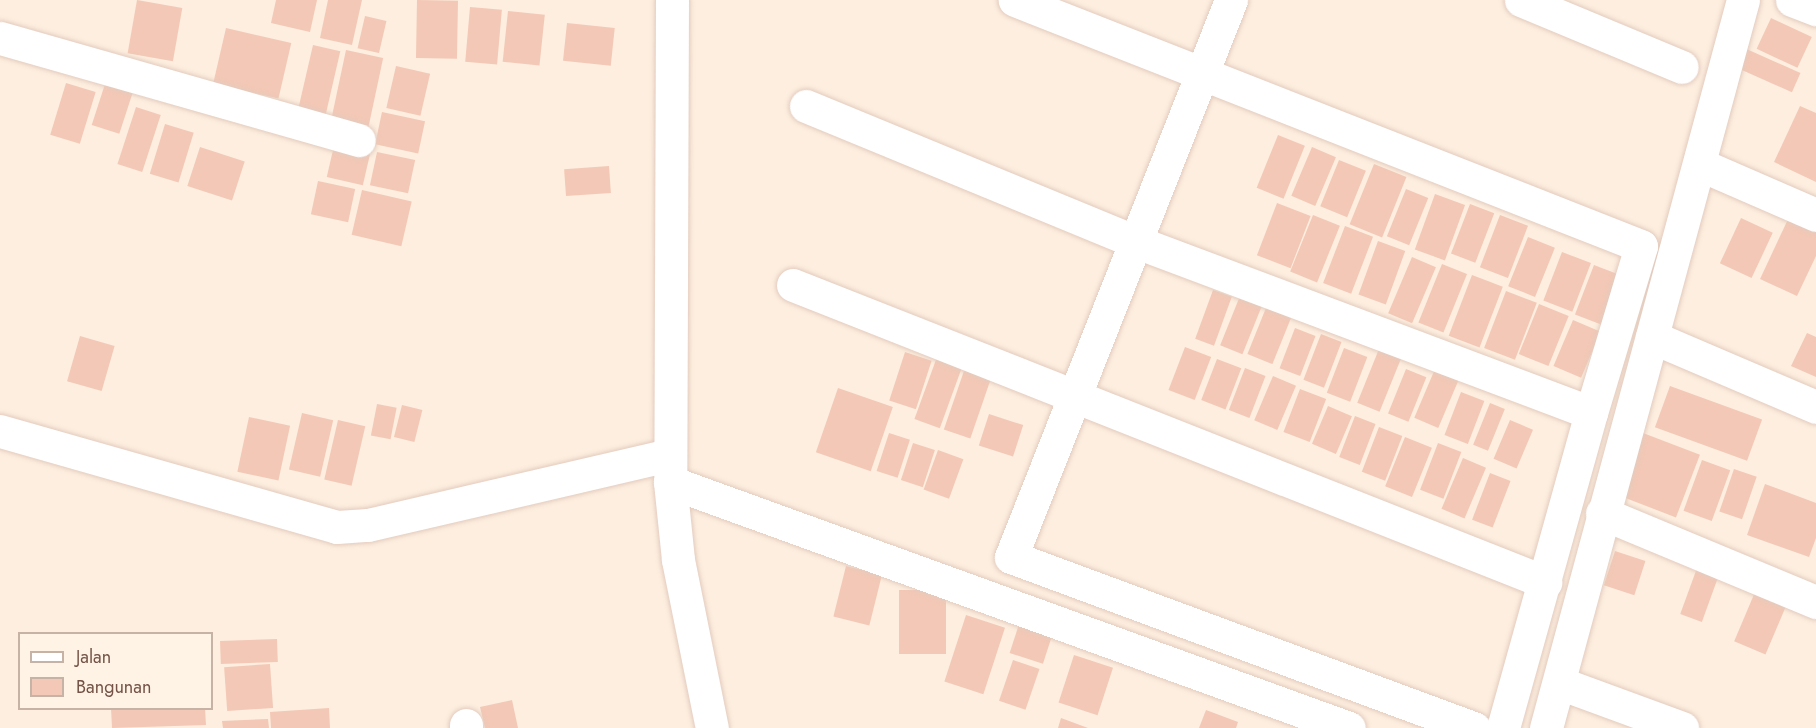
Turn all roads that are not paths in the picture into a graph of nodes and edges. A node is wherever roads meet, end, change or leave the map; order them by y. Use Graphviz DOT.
graph roads {
  1 [pos="672,0"];
  2 [pos="1015,0"];
  3 [pos="1231,0"];
  4 [pos="1521,0"];
  5 [pos="1743,0"];
  6 [pos="0,38"];
  7 [pos="1682,67"];
  8 [pos="1201,76"];
  9 [pos="806,106"];
  10 [pos="359,140"];
  11 [pos="1701,165"];
  12 [pos="1816,215"];
  13 [pos="1134,241"];
  14 [pos="793,285"];
  15 [pos="1652,337"];
  16 [pos="1071,398"];
  17 [pos="1816,407"];
  18 [pos="1591,413"];
  19 [pos="0,431"];
  20 [pos="670,468"];
  21 [pos="1602,513"];
  22 [pos="1545,582"];
  23 [pos="1816,602"];
  24 [pos="1562,684"];
  25 [pos="1344,727"];
  26 [pos="712,728"];
  27 [pos="1474,728"];
  28 [pos="1503,728"];
  29 [pos="1546,728"];
  30 [pos="1682,728"];
  1 -- 20 [label="street"];
  2 -- 8 [label="street"];
  3 -- 8 [label="street"];
  4 -- 7 [label="street"];
  5 -- 11 [label="street"];
  6 -- 10 [label="street"];
  8 -- 13 [label="street"];
  8 -- 18 [label="street"];
  9 -- 13 [label="street"];
  11 -- 12 [label="street"];
  11 -- 15 [label="street"];
  13 -- 16 [label="street"];
  13 -- 18 [label="street"];
  14 -- 16 [label="street"];
  15 -- 17 [label="street"];
  15 -- 21 [label="street"];
  16 -- 22 [label="street"];
  16 -- 27 [label="street"];
  18 -- 22 [label="street"];
  19 -- 20 [label="street"];
  20 -- 25 [label="street"];
  20 -- 26 [label="street"];
  21 -- 23 [label="street"];
  21 -- 24 [label="street"];
  22 -- 28 [label="street"];
  24 -- 29 [label="street"];
  24 -- 30 [label="street"];
}
